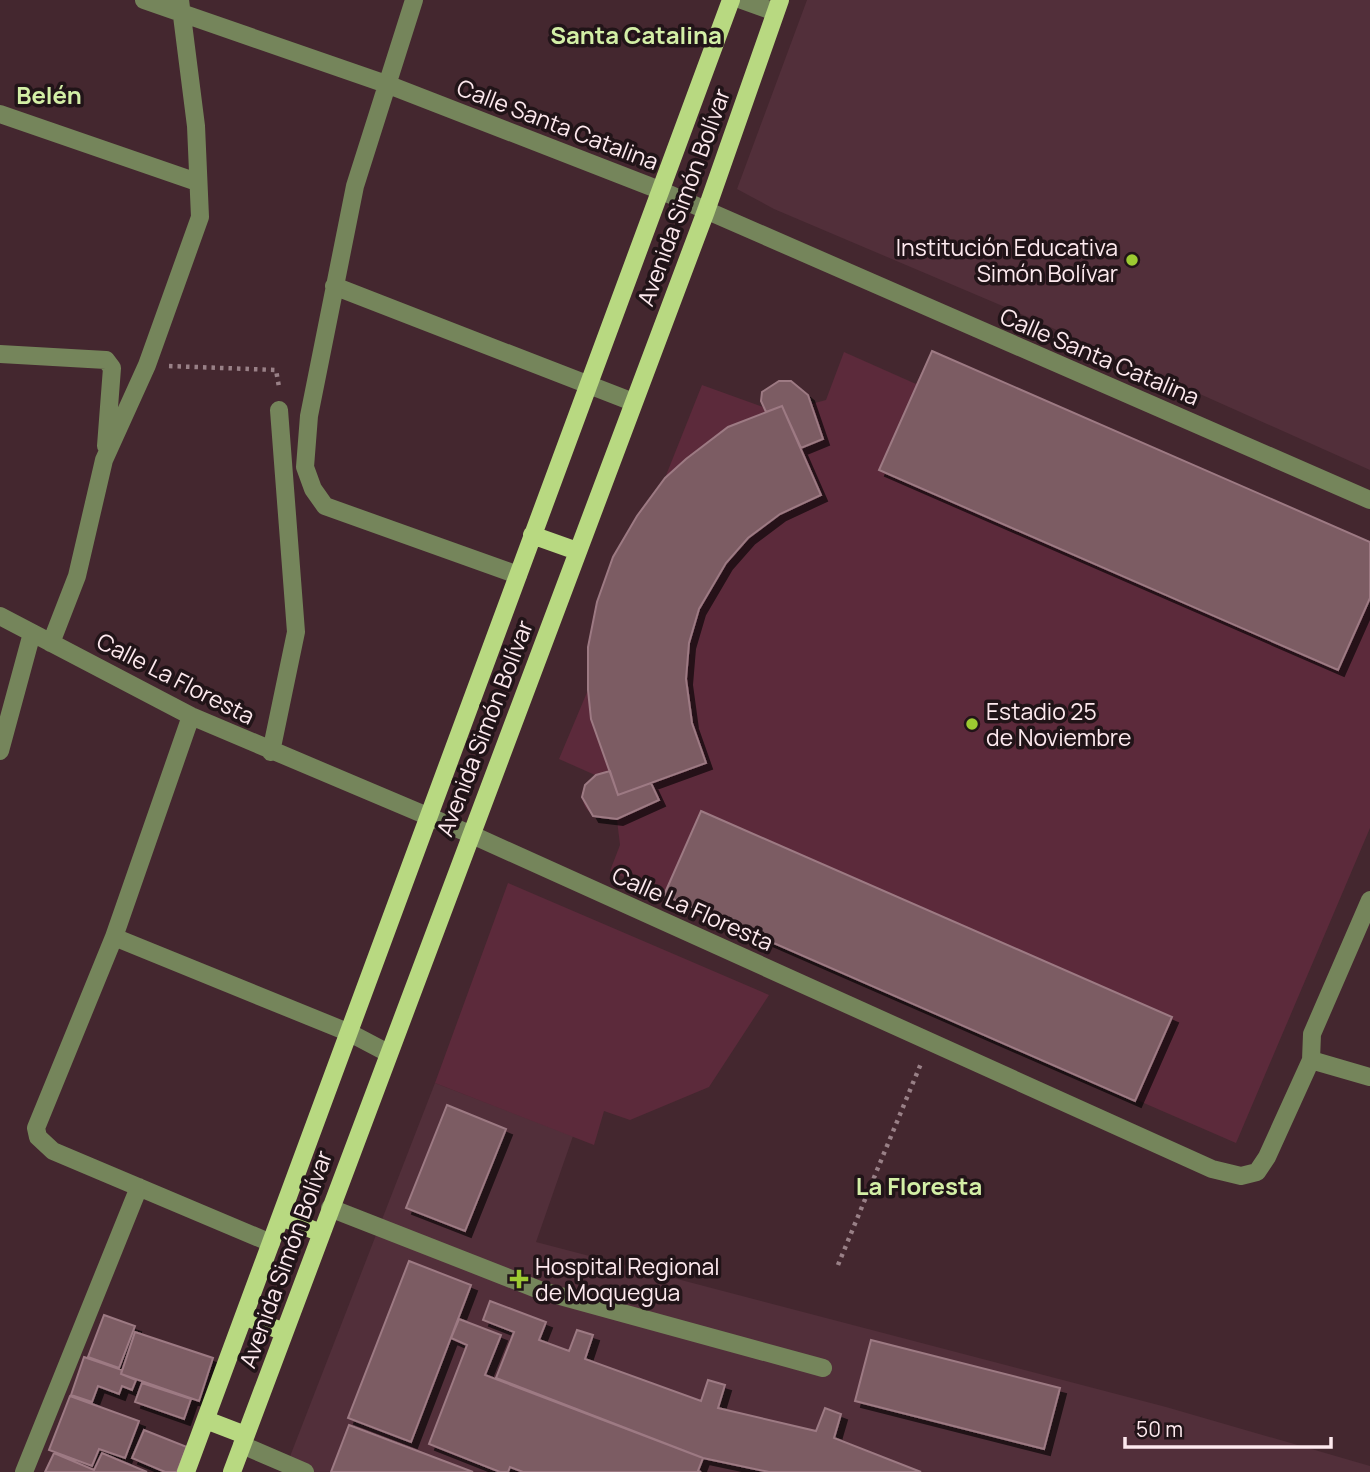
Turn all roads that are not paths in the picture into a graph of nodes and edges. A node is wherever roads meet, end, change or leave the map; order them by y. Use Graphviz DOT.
graph roads {
  1 [pos="144,0"];
  2 [pos="414,0"];
  3 [pos="731,0"];
  4 [pos="742,0"];
  5 [pos="777,6"];
  6 [pos="181,7"];
  7 [pos="389,85"];
  8 [pos="0,114"];
  9 [pos="197,182"];
  10 [pos="662,191"];
  11 [pos="706,211"];
  12 [pos="334,286"];
  13 [pos="0,354"];
  14 [pos="590,384"];
  15 [pos="633,402"];
  16 [pos="279,410"];
  17 [pos="104,460"];
  18 [pos="1370,500"];
  19 [pos="532,535"];
  20 [pos="576,551"];
  21 [pos="518,575"];
  22 [pos="0,616"];
  23 [pos="32,633"];
  24 [pos="51,643"];
  25 [pos="191,716"];
  26 [pos="0,751"];
  27 [pos="271,752"];
  28 [pos="427,817"];
  29 [pos="470,834"];
  30 [pos="1370,900"];
  31 [pos="114,937"];
  32 [pos="350,1033"];
  33 [pos="388,1053"];
  34 [pos="1311,1059"];
  35 [pos="1370,1077"];
  36 [pos="139,1188"];
  37 [pos="330,1208"];
  38 [pos="281,1217"];
  39 [pos="321,1233"];
  40 [pos="271,1243"];
  41 [pos="244,1316"];
  42 [pos="284,1332"];
  43 [pos="823,1368"];
  44 [pos="206,1420"];
  45 [pos="244,1440"];
  46 [pos="24,1472"];
  47 [pos="186,1472"];
  48 [pos="232,1472"];
  49 [pos="305,1472"];
  1 -- 6 [label="street, Calle Santa Catalina"];
  2 -- 7 [label="street"];
  3 -- 10 [label="main road, Avenida Simón Bolívar"];
  4 -- 5 [label="street"];
  5 -- 11 [label="main road, Avenida Simón Bolívar"];
  6 -- 7 [label="street, Calle Santa Catalina"];
  6 -- 9 [label="street"];
  7 -- 10 [label="street, Calle Santa Catalina"];
  7 -- 12 [label="street"];
  8 -- 9 [label="street"];
  9 -- 17 [label="street"];
  10 -- 11 [label="street, Calle Santa Catalina"];
  10 -- 14 [label="main road, Avenida Simón Bolívar"];
  11 -- 15 [label="main road, Avenida Simón Bolívar"];
  11 -- 18 [label="street, Calle Santa Catalina"];
  12 -- 14 [label="street"];
  12 -- 21 [label="street"];
  13 -- 17 [label="street"];
  14 -- 15 [label="street"];
  14 -- 19 [label="main road, Avenida Simón Bolívar"];
  15 -- 20 [label="main road, Avenida Simón Bolívar"];
  16 -- 27 [label="street"];
  17 -- 24 [label="street"];
  19 -- 20 [label="main road"];
  19 -- 21 [label="main road, Avenida Simón Bolívar"];
  20 -- 29 [label="main road, Avenida Simón Bolívar"];
  21 -- 28 [label="main road, Avenida Simón Bolívar"];
  22 -- 23 [label="street, Calle La Floresta"];
  23 -- 24 [label="street, Calle La Floresta"];
  23 -- 26 [label="street"];
  24 -- 25 [label="street, Calle La Floresta"];
  25 -- 27 [label="street, Calle La Floresta"];
  25 -- 31 [label="street"];
  27 -- 28 [label="street, Calle La Floresta"];
  28 -- 29 [label="street, Calle La Floresta"];
  28 -- 32 [label="main road, Avenida Simón Bolívar"];
  29 -- 33 [label="main road, Avenida Simón Bolívar"];
  29 -- 34 [label="street, Calle La Floresta"];
  30 -- 34 [label="street, Calle La Floresta"];
  31 -- 32 [label="street"];
  31 -- 36 [label="street"];
  32 -- 33 [label="street"];
  32 -- 38 [label="main road, Avenida Simón Bolívar"];
  33 -- 37 [label="main road, Avenida Simón Bolívar"];
  34 -- 35 [label="street"];
  36 -- 40 [label="street"];
  36 -- 46 [label="street"];
  37 -- 39 [label="main road, Avenida Simón Bolívar"];
  37 -- 43 [label="street"];
  38 -- 39 [label="main road"];
  38 -- 40 [label="main road, Avenida Simón Bolívar"];
  39 -- 42 [label="main road, Avenida Simón Bolívar"];
  40 -- 41 [label="main road, Avenida Simón Bolívar"];
  41 -- 42 [label="main road"];
  41 -- 44 [label="main road, Avenida Simón Bolívar"];
  42 -- 45 [label="main road, Avenida Simón Bolívar"];
  44 -- 45 [label="main road"];
  44 -- 47 [label="main road, Avenida Simón Bolívar"];
  45 -- 48 [label="main road, Avenida Simón Bolívar"];
  45 -- 49 [label="street"];
}
